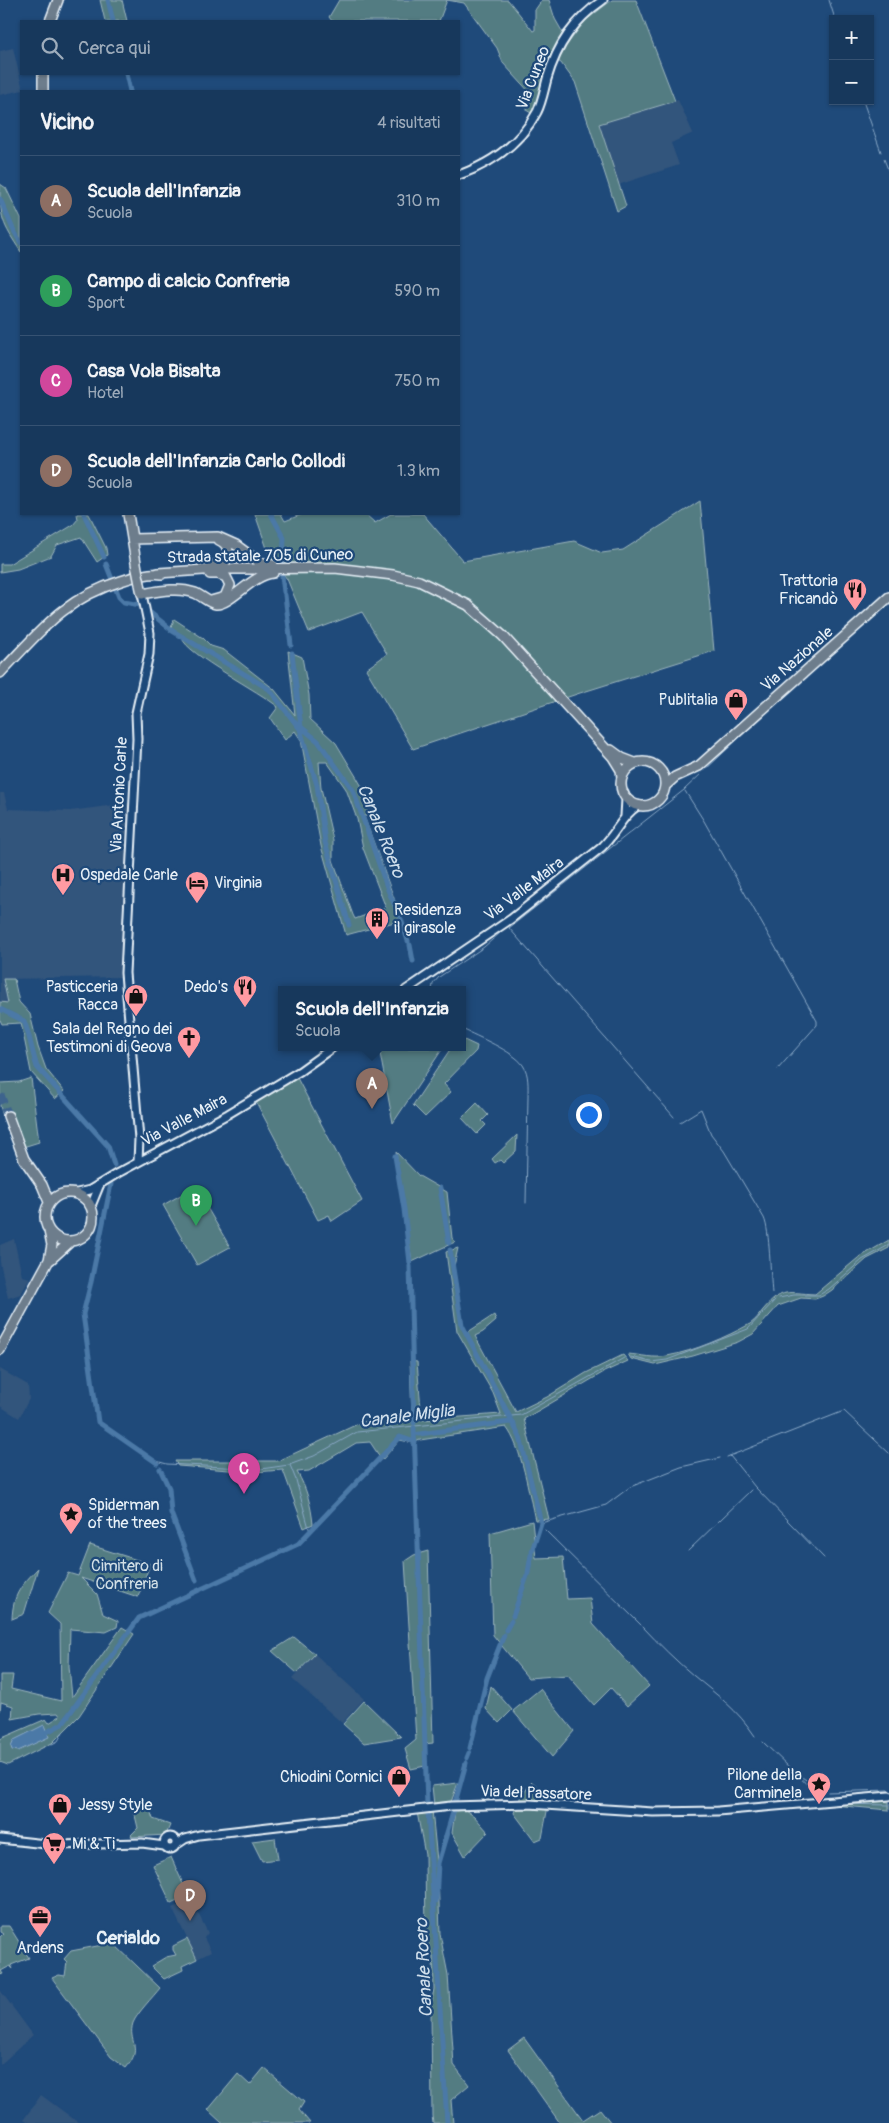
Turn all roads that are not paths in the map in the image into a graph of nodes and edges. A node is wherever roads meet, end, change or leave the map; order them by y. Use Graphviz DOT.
graph roads {
  1 [pos="58,0"];
  2 [pos="603,0"];
  3 [pos="50,20"];
  4 [pos="43,75"];
  5 [pos="43,90"];
  6 [pos="460,175"];
  7 [pos="128,515"];
  8 [pos="212,537"];
  9 [pos="132,540"];
  10 [pos="335,568"];
  11 [pos="162,573"];
  12 [pos="142,594"];
  13 [pos="889,597"];
  14 [pos="211,601"];
  15 [pos="0,675"];
  16 [pos="598,739"];
  17 [pos="704,761"];
  18 [pos="636,763"];
  19 [pos="653,764"];
  20 [pos="622,778"];
  21 [pos="665,786"];
  22 [pos="624,793"];
  23 [pos="639,805"];
  24 [pos="625,816"];
  25 [pos="412,986"];
  26 [pos="328,1051"];
  27 [pos="8,1116"];
  28 [pos="141,1160"];
  29 [pos="100,1184"];
  30 [pos="42,1185"];
  31 [pos="76,1193"];
  32 [pos="61,1194"];
  33 [pos="49,1202"];
  34 [pos="91,1206"];
  35 [pos="49,1231"];
  36 [pos="71,1241"];
  37 [pos="49,1260"];
  38 [pos="0,1350"];
  39 [pos="889,1796"];
  40 [pos="0,1840"];
  41 [pos="175,1841"];
  42 [pos="164,1843"];
  1 -- 3 [label="main road"];
  2 -- 6 [label="street, Via Cuneo"];
  4 -- 5 [label="main road"];
  7 -- 9 [label="main road, Via Antonio Carle"];
  8 -- 9 [label="main road"];
  8 -- 10 [label="main road"];
  8 -- 11 [label="main road"];
  9 -- 12 [label="main road, Via Antonio Carle, bridge"];
  10 -- 11 [label="main road, Strada statale 705 di Cuneo"];
  10 -- 14 [label="main road"];
  10 -- 16 [label="main road, Strada statale 705 di Cuneo"];
  11 -- 14 [label="main road"];
  11 -- 15 [label="main road"];
  12 -- 14 [label="main road"];
  12 -- 28 [label="street, Via Antonio Carle"];
  13 -- 17 [label="main road, Via Nazionale"];
  16 -- 18 [label="main road, Strada statale 705 di Cuneo"];
  16 -- 20 [label="main road, Strada statale 705 di Cuneo"];
  17 -- 19 [label="main road"];
  17 -- 21 [label="main road"];
  18 -- 19 [label="main road"];
  18 -- 20 [label="main road"];
  19 -- 21 [label="main road"];
  20 -- 22 [label="main road"];
  21 -- 23 [label="main road"];
  22 -- 23 [label="main road"];
  22 -- 24 [label="street"];
  23 -- 24 [label="street, Via Valle Maira"];
  24 -- 25 [label="street, Via Valle Maira"];
  26 -- 28 [label="street, Via Valle Maira"];
  27 -- 30 [label="main road"];
  28 -- 29 [label="street, Via Valle Maira"];
  29 -- 31 [label="street, Via Valle Maira"];
  29 -- 34 [label="street"];
  30 -- 32 [label="main road"];
  30 -- 33 [label="main road"];
  31 -- 32 [label="main road"];
  31 -- 34 [label="main road"];
  32 -- 33 [label="main road"];
  33 -- 35 [label="main road"];
  34 -- 36 [label="main road"];
  35 -- 36 [label="main road"];
  35 -- 37 [label="main road"];
  36 -- 37 [label="main road"];
  37 -- 38 [label="main road"];
  39 -- 41 [label="street, Via del Passatore"];
  40 -- 42 [label="street"];
  41 -- 42 [label="street"];
  41 -- 42 [label="street"];
}
